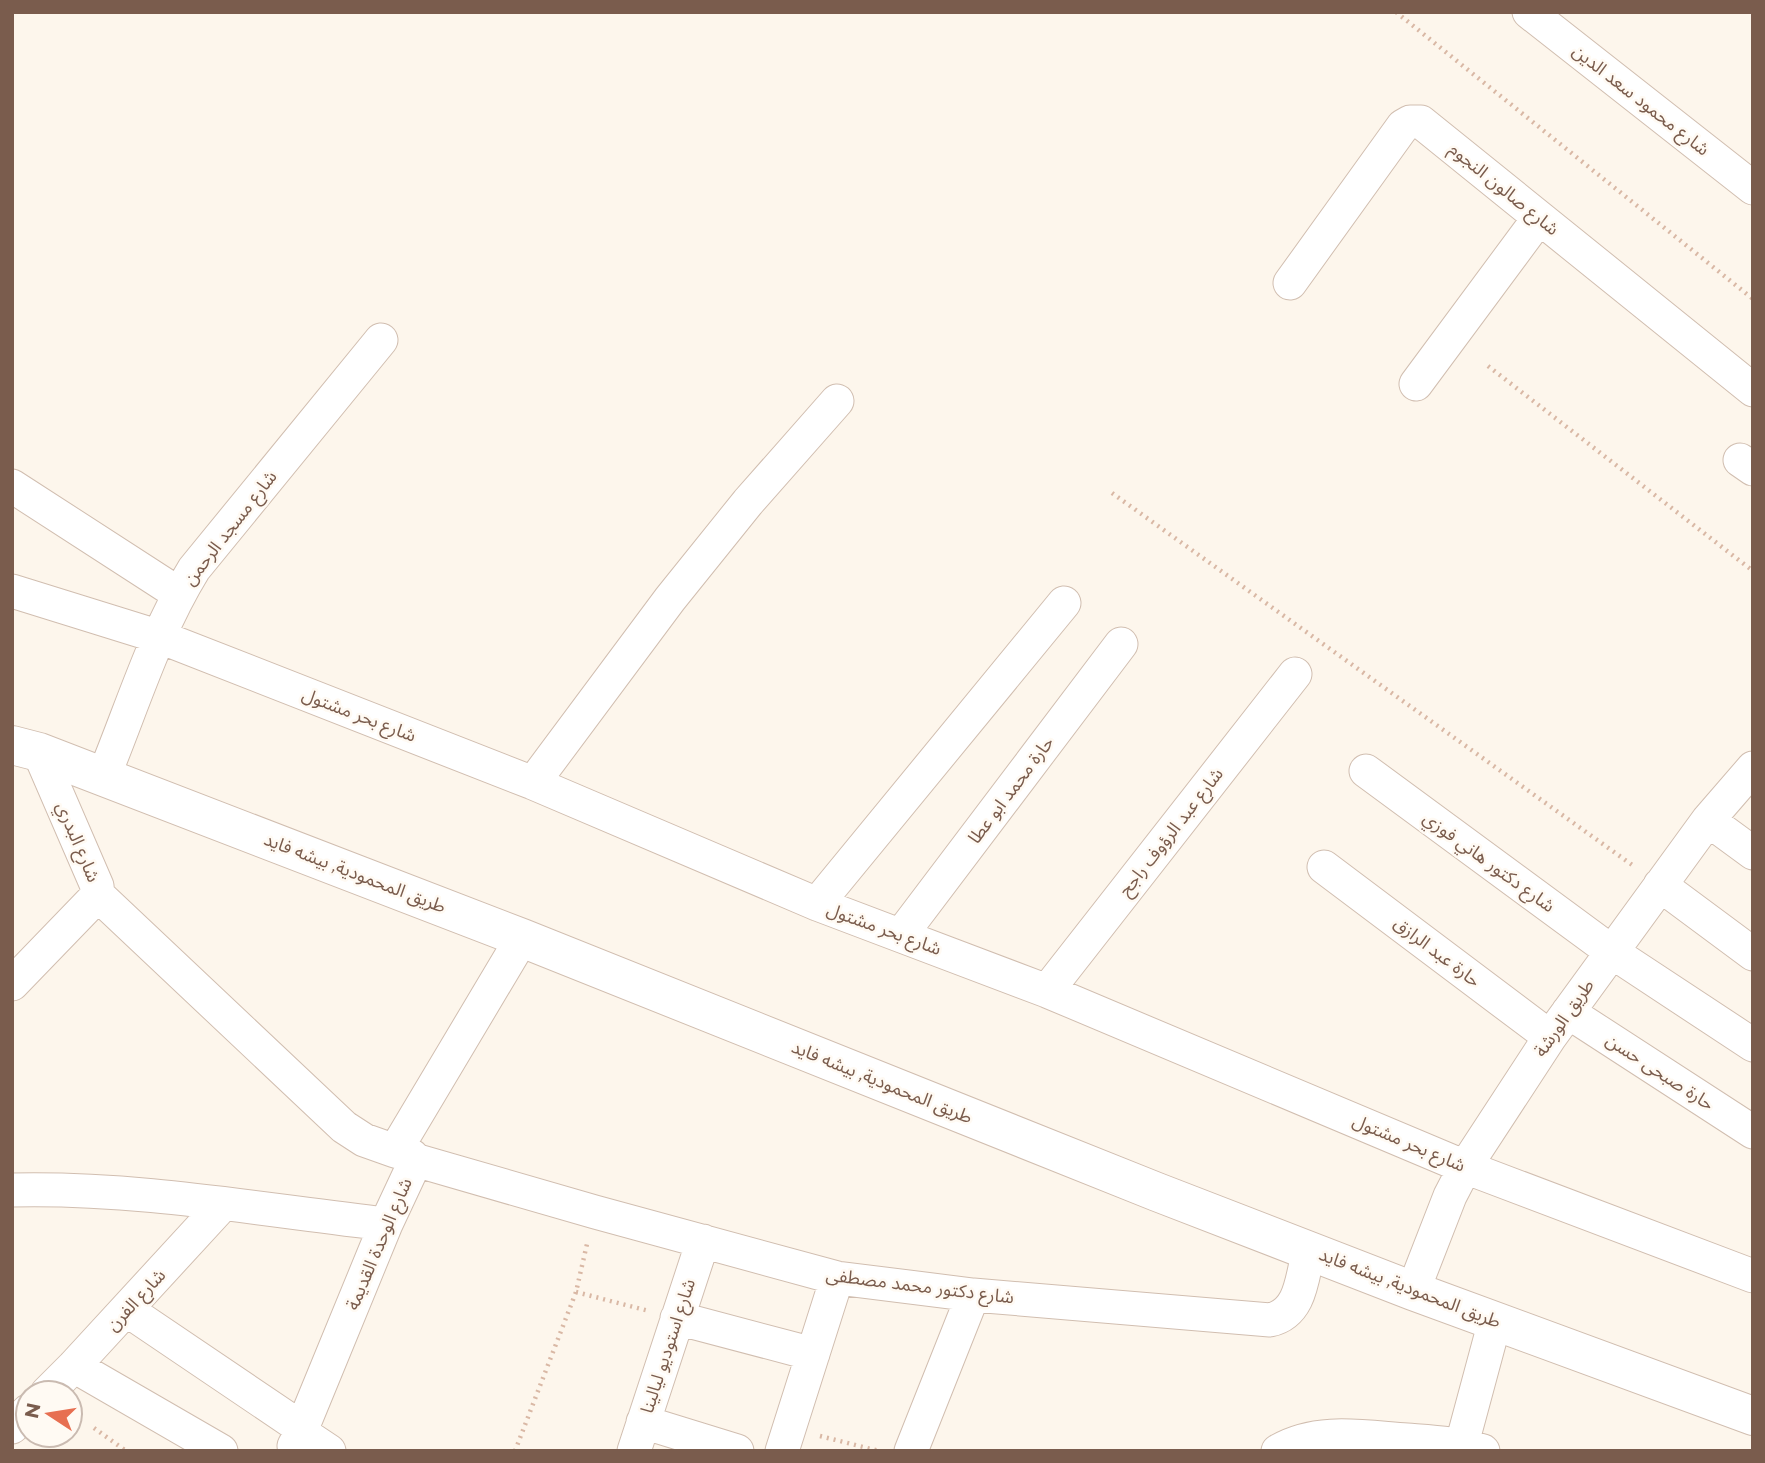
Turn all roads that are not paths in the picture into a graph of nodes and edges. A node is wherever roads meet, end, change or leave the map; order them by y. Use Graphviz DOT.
graph roads {
  1 [pos="1529,12"];
  2 [pos="1753,188"];
  3 [pos="1539,218"];
  4 [pos="1290,283"];
  5 [pos="381,340"];
  6 [pos="1416,384"];
  7 [pos="1753,390"];
  8 [pos="837,401"];
  9 [pos="12,486"];
  10 [pos="12,591"];
  11 [pos="179,594"];
  12 [pos="1064,603"];
  13 [pos="160,637"];
  14 [pos="1121,645"];
  15 [pos="1295,674"];
  16 [pos="26,748"];
  17 [pos="1753,768"];
  18 [pos="1366,771"];
  19 [pos="103,779"];
  20 [pos="533,783"];
  21 [pos="1708,820"];
  22 [pos="1753,853"];
  23 [pos="1324,867"];
  24 [pos="1660,885"];
  25 [pos="98,895"];
  26 [pos="817,904"];
  27 [pos="901,935"];
  28 [pos="522,938"];
  29 [pos="1612,952"];
  30 [pos="1753,954"];
  31 [pos="12,984"];
  32 [pos="1047,990"];
  33 [pos="1559,1024"];
  34 [pos="1753,1045"];
  35 [pos="1753,1132"];
  36 [pos="405,1155"];
  37 [pos="1458,1181"];
  38 [pos="12,1190"];
  39 [pos="223,1204"];
  40 [pos="386,1224"];
  41 [pos="703,1241"];
  42 [pos="1309,1250"];
  43 [pos="1753,1276"];
  44 [pos="837,1278"];
  45 [pos="1418,1279"];
  46 [pos="973,1295"];
  47 [pos="127,1310"];
  48 [pos="677,1318"];
  49 [pos="1495,1321"];
  50 [pos="813,1354"];
  51 [pos="74,1366"];
  52 [pos="61,1379"];
  53 [pos="1753,1416"];
  54 [pos="638,1436"];
  55 [pos="297,1440"];
  56 [pos="785,1440"];
  57 [pos="1469,1449"];
  58 [pos="221,1451"];
  59 [pos="329,1451"];
  60 [pos="737,1451"];
  61 [pos="911,1451"];
  62 [pos="1278,1451"];
  1 -- 2 [label="street, شارع محمود سعد الدين"];
  3 -- 4 [label="street, شارع صالون النجوم"];
  3 -- 6 [label="street"];
  3 -- 7 [label="street, شارع صالون النجوم"];
  5 -- 11 [label="street, شارع مسجد الرحمن"];
  8 -- 20 [label="street"];
  9 -- 11 [label="street"];
  10 -- 13 [label="street, شارع بحر مشتول"];
  11 -- 13 [label="street, شارع مسجد الرحمن"];
  12 -- 26 [label="street"];
  13 -- 19 [label="street, شارع مسجد الرحمن"];
  13 -- 20 [label="street, شارع بحر مشتول"];
  14 -- 27 [label="street, حارة محمد ابو عطا"];
  15 -- 32 [label="street, شارع عبد الرؤوف راجح"];
  16 -- 19 [label="street, طريق المحمودية, بيشه فايد"];
  16 -- 25 [label="street, شارع البدري"];
  17 -- 21 [label="street, طريق الورشة"];
  18 -- 29 [label="street, شارع دكتور هاني فوزي"];
  19 -- 28 [label="street, طريق المحمودية, بيشه فايد"];
  20 -- 26 [label="street, شارع بحر مشتول"];
  21 -- 22 [label="street"];
  21 -- 24 [label="street, طريق الورشة"];
  23 -- 33 [label="street, حارة عبد الرازق"];
  24 -- 29 [label="street, طريق الورشة"];
  24 -- 30 [label="street"];
  25 -- 31 [label="street, شارع البدري"];
  25 -- 36 [label="street, شارع دكتور محمد مصطفى"];
  26 -- 27 [label="street, شارع بحر مشتول"];
  27 -- 32 [label="street, شارع بحر مشتول"];
  28 -- 36 [label="street, شارع الوحدة القديمة"];
  28 -- 42 [label="street, طريق المحمودية, بيشه فايد"];
  29 -- 33 [label="street, طريق الورشة"];
  29 -- 34 [label="street, شارع دكتور هاني فوزي"];
  32 -- 37 [label="street, شارع بحر مشتول"];
  33 -- 35 [label="street, حارة صبحى حسن"];
  33 -- 37 [label="street, طريق الورشة"];
  36 -- 40 [label="street, شارع الوحدة القديمة"];
  36 -- 41 [label="street, شارع دكتور محمد مصطفى"];
  37 -- 43 [label="street, شارع بحر مشتول"];
  37 -- 45 [label="street, طريق الورشة"];
  38 -- 39 [label="street"];
  39 -- 40 [label="street"];
  39 -- 47 [label="street, شارع الفرن"];
  40 -- 55 [label="street, شارع الوحدة القديمة"];
  41 -- 44 [label="street, شارع دكتور محمد مصطفى"];
  41 -- 48 [label="street, شارع استوديو ليالينا"];
  42 -- 45 [label="street, طريق المحمودية, بيشه فايد"];
  42 -- 46 [label="street, شارع دكتور محمد مصطفى"];
  44 -- 46 [label="street, شارع دكتور محمد مصطفى"];
  44 -- 50 [label="street"];
  45 -- 49 [label="street, طريق المحمودية, بيشه فايد"];
  46 -- 61 [label="street"];
  47 -- 51 [label="street, شارع الفرن"];
  47 -- 55 [label="street"];
  48 -- 50 [label="street"];
  48 -- 54 [label="street, شارع استوديو ليالينا"];
  49 -- 53 [label="street, طريق المحمودية, بيشه فايد"];
  49 -- 57 [label="street"];
  50 -- 56 [label="street"];
  51 -- 52 [label="street, شارع الفرن"];
  51 -- 58 [label="street"];
  54 -- 60 [label="street"];
  55 -- 59 [label="street"];
  57 -- 62 [label="street"];
}
